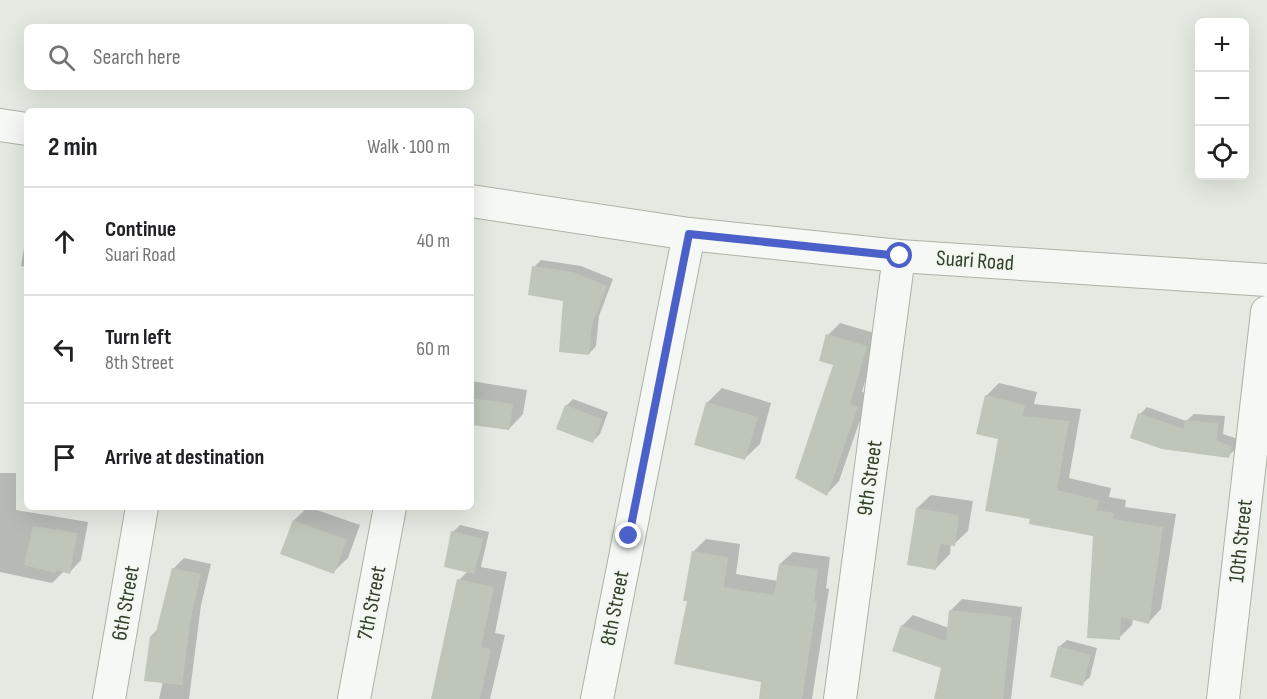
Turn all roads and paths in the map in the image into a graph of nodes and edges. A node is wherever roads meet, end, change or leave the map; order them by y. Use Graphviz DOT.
graph roads {
  1 [pos="0,124"];
  2 [pos="24,128"];
  3 [pos="474,201"];
  4 [pos="689,234"];
  5 [pos="900,256"];
  6 [pos="1267,280"];
  7 [pos="1267,312"];
  8 [pos="141,510"];
  9 [pos="389,510"];
  10 [pos="109,699"];
  11 [pos="354,699"];
  12 [pos="597,699"];
  13 [pos="840,699"];
  14 [pos="1223,699"];
  1 -- 2 [label="street"];
  3 -- 4 [label="street, Suari Road"];
  4 -- 5 [label="street, Suari Road"];
  4 -- 12 [label="street, 8th Street"];
  5 -- 6 [label="street, Suari Road"];
  5 -- 13 [label="street, 9th Street"];
  7 -- 14 [label="street, 10th Street"];
  8 -- 10 [label="street, 6th Street"];
  9 -- 11 [label="street, 7th Street"];
}
